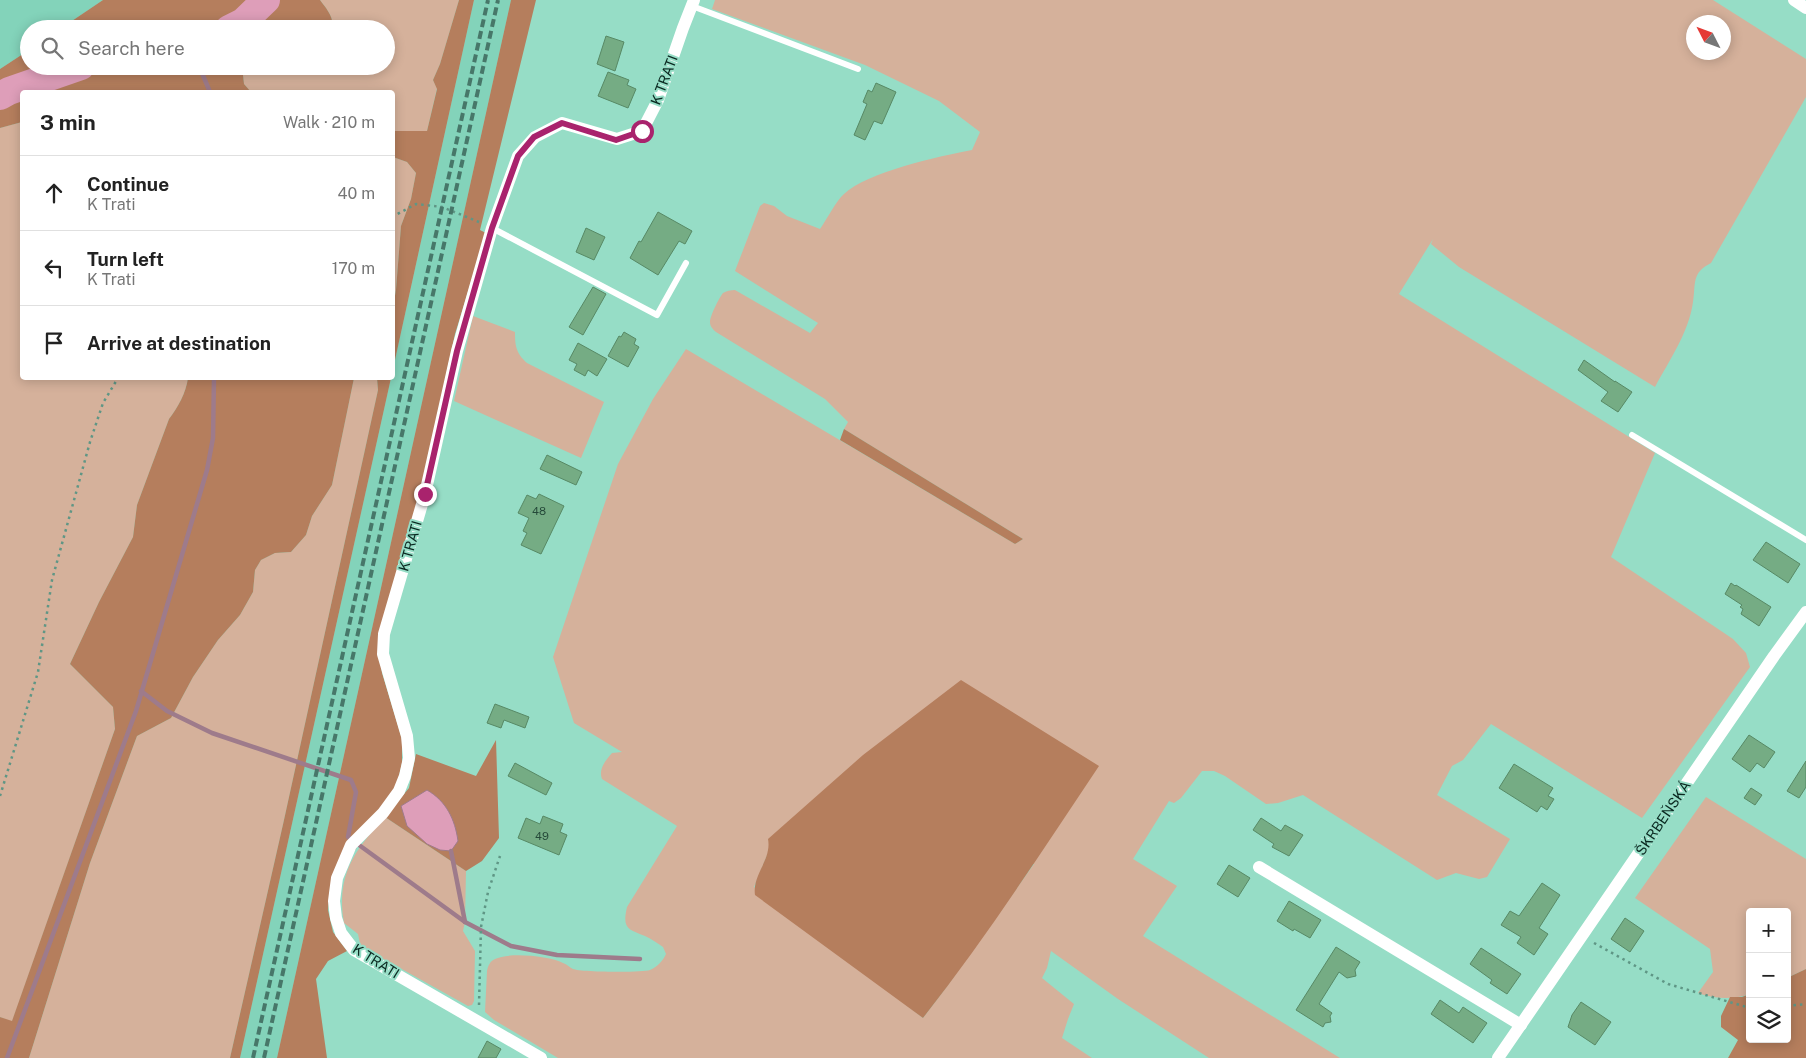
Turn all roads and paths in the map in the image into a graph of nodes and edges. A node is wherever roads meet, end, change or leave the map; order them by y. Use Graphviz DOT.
graph roads {
  1 [pos="1794,0"];
  2 [pos="693,3"];
  3 [pos="1806,8"];
  4 [pos="858,69"];
  5 [pos="395,215"];
  6 [pos="492,228"];
  7 [pos="686,263"];
  8 [pos="117,380"];
  9 [pos="1632,435"];
  10 [pos="1806,540"];
  11 [pos="1806,612"];
  12 [pos="0,796"];
  13 [pos="500,856"];
  14 [pos="1259,867"];
  15 [pos="1582,936"];
  16 [pos="1806,1004"];
  17 [pos="1791,1006"];
  18 [pos="1746,1007"];
  19 [pos="478,1022"];
  20 [pos="1521,1024"];
  21 [pos="541,1058"];
  22 [pos="1498,1058"];
  1 -- 3 [label="street"];
  2 -- 4 [label="lane"];
  2 -- 6 [label="street, K TRATI"];
  5 -- 6 [label="path"];
  6 -- 7 [label="lane"];
  6 -- 19 [label="street, K TRATI"];
  8 -- 12 [label="path"];
  9 -- 10 [label="lane"];
  11 -- 15 [label="street, ŠKRBEŇSKÁ"];
  13 -- 19 [label="path"];
  14 -- 20 [label="street"];
  15 -- 18 [label="path"];
  15 -- 20 [label="street, ŠKRBEŇSKÁ"];
  16 -- 17 [label="path"];
  19 -- 21 [label="street, K TRATI"];
  20 -- 22 [label="street, ŠKRBEŇSKÁ"];
}
